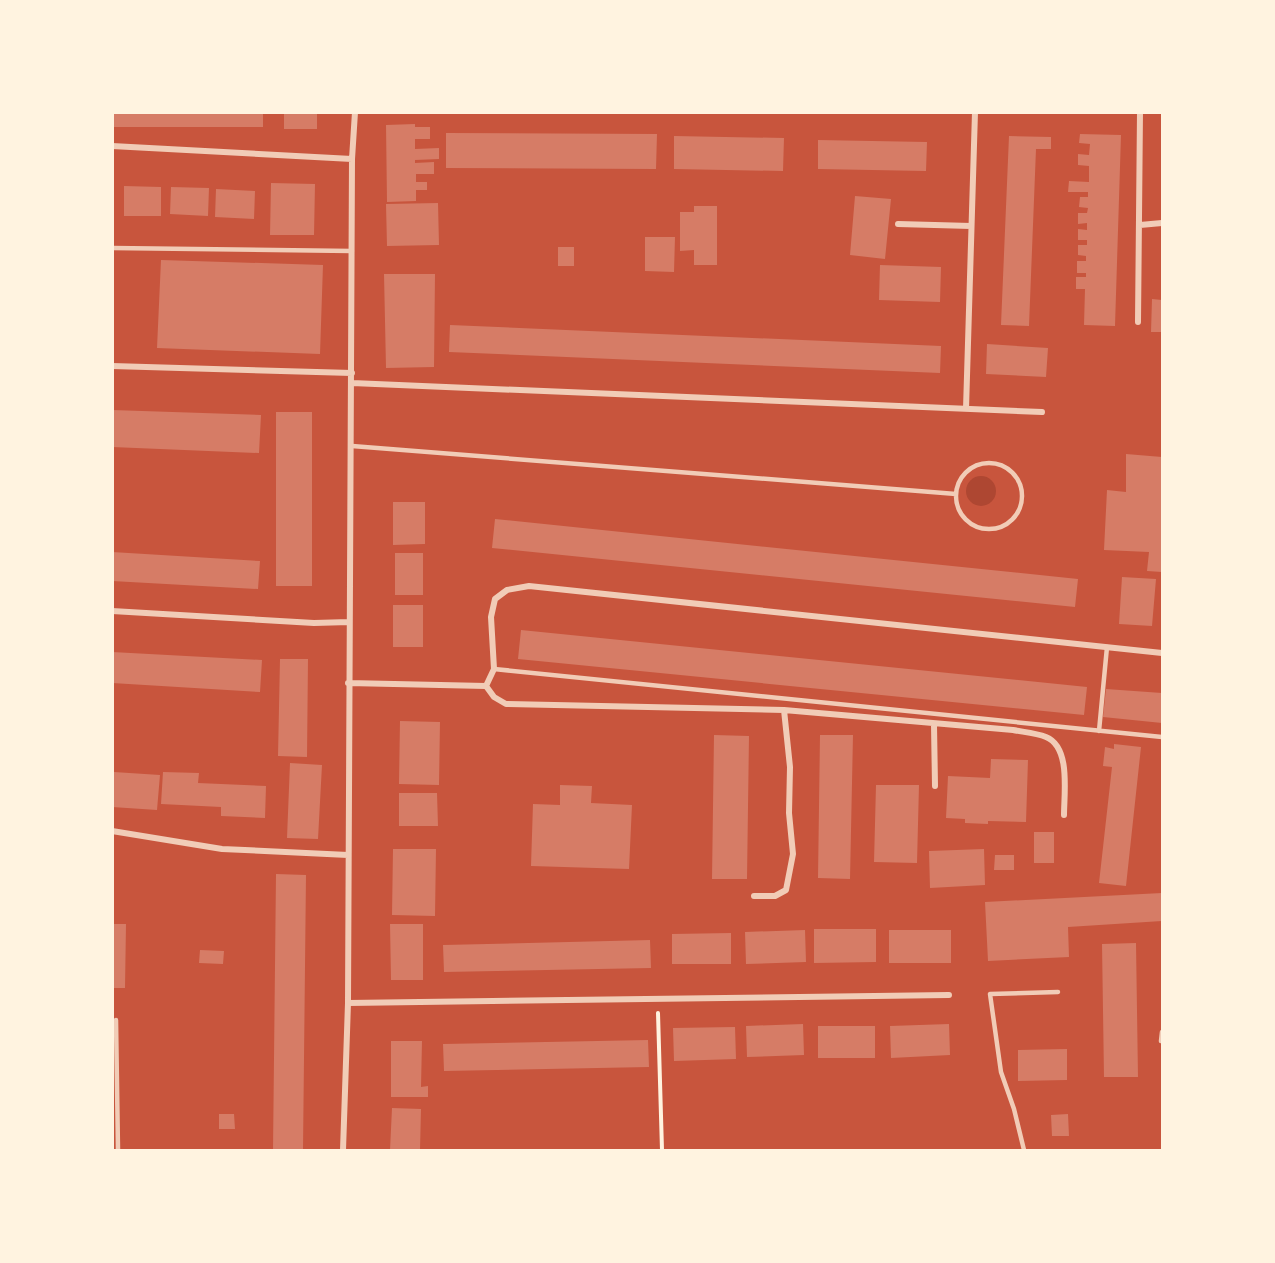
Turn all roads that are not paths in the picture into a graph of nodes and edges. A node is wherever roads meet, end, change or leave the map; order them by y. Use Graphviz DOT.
graph roads {
  1 [pos="355,112"];
  2 [pos="975,112"];
  3 [pos="1140,112"];
  4 [pos="112,146"];
  5 [pos="352,159"];
  6 [pos="1162,223"];
  7 [pos="898,224"];
  8 [pos="1140,225"];
  9 [pos="971,226"];
  10 [pos="112,248"];
  11 [pos="352,251"];
  12 [pos="1138,322"];
  13 [pos="112,366"];
  14 [pos="352,373"];
  15 [pos="352,383"];
  16 [pos="966,409"];
  17 [pos="1042,412"];
  18 [pos="352,446"];
  19 [pos="956,494"];
  20 [pos="112,611"];
  21 [pos="348,622"];
  22 [pos="1107,646"];
  23 [pos="1162,653"];
  24 [pos="494,669"];
  25 [pos="348,683"];
  26 [pos="486,686"];
  27 [pos="784,710"];
  28 [pos="934,724"];
  29 [pos="1099,731"];
  30 [pos="1162,737"];
  31 [pos="934,786"];
  32 [pos="1064,815"];
  33 [pos="112,831"];
  34 [pos="348,855"];
  35 [pos="754,896"];
  36 [pos="1058,992"];
  37 [pos="949,994"];
  38 [pos="348,1003"];
  39 [pos="116,1020"];
  40 [pos="1162,1032"];
  41 [pos="1161,1041"];
  42 [pos="118,1150"];
  43 [pos="343,1150"];
  44 [pos="1024,1150"];
  1 -- 5 [label="street"];
  2 -- 9 [label="street"];
  3 -- 8 [label="street"];
  4 -- 5 [label="street"];
  5 -- 11 [label="street"];
  6 -- 8 [label="street"];
  7 -- 9 [label="street"];
  8 -- 12 [label="street"];
  9 -- 16 [label="street"];
  10 -- 11 [label="lane"];
  11 -- 14 [label="street"];
  13 -- 14 [label="street"];
  14 -- 15 [label="street"];
  15 -- 16 [label="street"];
  15 -- 18 [label="street"];
  16 -- 17 [label="street"];
  18 -- 19 [label="lane"];
  18 -- 21 [label="street"];
  19 -- 19 [label="lane"];
  20 -- 21 [label="street"];
  21 -- 25 [label="street"];
  22 -- 23 [label="street"];
  22 -- 24 [label="street"];
  22 -- 29 [label="lane"];
  24 -- 26 [label="street"];
  24 -- 29 [label="lane"];
  25 -- 26 [label="street"];
  25 -- 34 [label="street"];
  26 -- 27 [label="street"];
  27 -- 28 [label="street"];
  27 -- 35 [label="street"];
  28 -- 31 [label="street"];
  28 -- 32 [label="street"];
  29 -- 30 [label="lane"];
  33 -- 34 [label="street"];
  34 -- 38 [label="street"];
  36 -- 44 [label="lane"];
  37 -- 38 [label="street"];
  38 -- 43 [label="street"];
  39 -- 42 [label="lane"];
  40 -- 41 [label="lane"];
}
